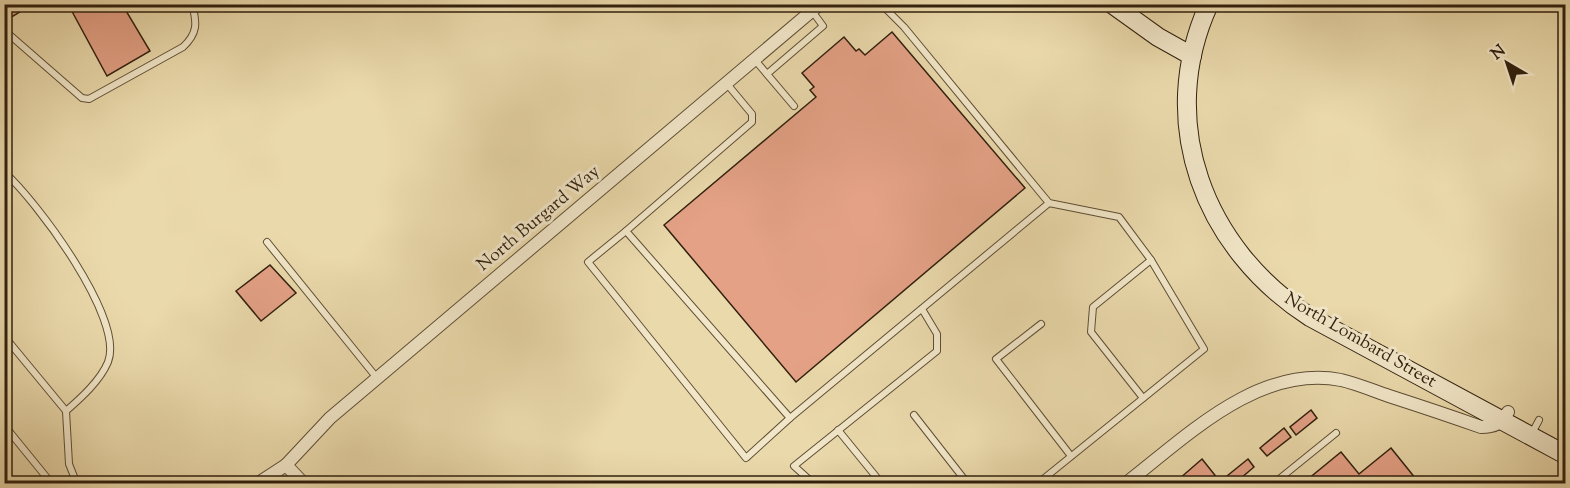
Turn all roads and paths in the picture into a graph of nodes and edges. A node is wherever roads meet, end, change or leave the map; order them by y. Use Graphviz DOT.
graph roads {
  1 [pos="192,4"];
  2 [pos="881,4"];
  3 [pos="1112,4"];
  4 [pos="1209,4"];
  5 [pos="816,8"];
  6 [pos="4,30"];
  7 [pos="1192,56"];
  8 [pos="755,60"];
  9 [pos="767,74"];
  10 [pos="727,84"];
  11 [pos="794,106"];
  12 [pos="4,172"];
  13 [pos="1049,203"];
  14 [pos="626,231"];
  15 [pos="267,242"];
  16 [pos="1151,260"];
  17 [pos="922,309"];
  18 [pos="1041,324"];
  19 [pos="4,336"];
  20 [pos="378,378"];
  21 [pos="1449,392"];
  22 [pos="1143,398"];
  23 [pos="66,411"];
  24 [pos="1437,412"];
  25 [pos="914,415"];
  26 [pos="1506,416"];
  27 [pos="790,418"];
  28 [pos="1539,420"];
  29 [pos="4,425"];
  30 [pos="838,430"];
  31 [pos="1336,434"];
  32 [pos="1531,436"];
  33 [pos="1566,455"];
  34 [pos="1071,456"];
  35 [pos="286,465"];
  36 [pos="52,483"];
  37 [pos="77,483"];
  38 [pos="257,483"];
  39 [pos="303,483"];
  40 [pos="814,483"];
  41 [pos="882,483"];
  42 [pos="968,483"];
  43 [pos="1037,483"];
  44 [pos="1125,483"];
  45 [pos="1275,483"];
  1 -- 6 [label="lane"];
  2 -- 13 [label="lane"];
  3 -- 7 [label="main road"];
  4 -- 7 [label="main road, North Lombard Street"];
  5 -- 8 [label="street, North Burgard Way"];
  5 -- 9 [label="lane"];
  7 -- 21 [label="main road, North Lombard Street"];
  8 -- 9 [label="lane"];
  8 -- 10 [label="street, North Burgard Way"];
  9 -- 11 [label="lane"];
  10 -- 14 [label="lane"];
  10 -- 20 [label="street, North Burgard Way"];
  12 -- 23 [label="lane"];
  13 -- 16 [label="lane"];
  13 -- 17 [label="lane"];
  14 -- 27 [label="lane"];
  14 -- 27 [label="lane"];
  15 -- 20 [label="lane"];
  16 -- 22 [label="lane"];
  16 -- 22 [label="lane"];
  17 -- 27 [label="lane"];
  17 -- 30 [label="lane"];
  18 -- 34 [label="lane"];
  19 -- 23 [label="lane"];
  20 -- 35 [label="street, North Burgard Way"];
  21 -- 24 [label="lane"];
  21 -- 26 [label="main road, North Lombard Street"];
  22 -- 34 [label="lane"];
  23 -- 37 [label="lane"];
  24 -- 26 [label="street"];
  24 -- 44 [label="street"];
  25 -- 42 [label="lane"];
  26 -- 32 [label="main road, North Lombard Street"];
  28 -- 32 [label="lane"];
  29 -- 36 [label="lane"];
  30 -- 40 [label="lane"];
  30 -- 41 [label="lane"];
  31 -- 45 [label="lane"];
  32 -- 33 [label="main road, North Lombard Street"];
  34 -- 43 [label="lane"];
  35 -- 38 [label="street, North Burgard Way"];
  35 -- 39 [label="street"];
}
